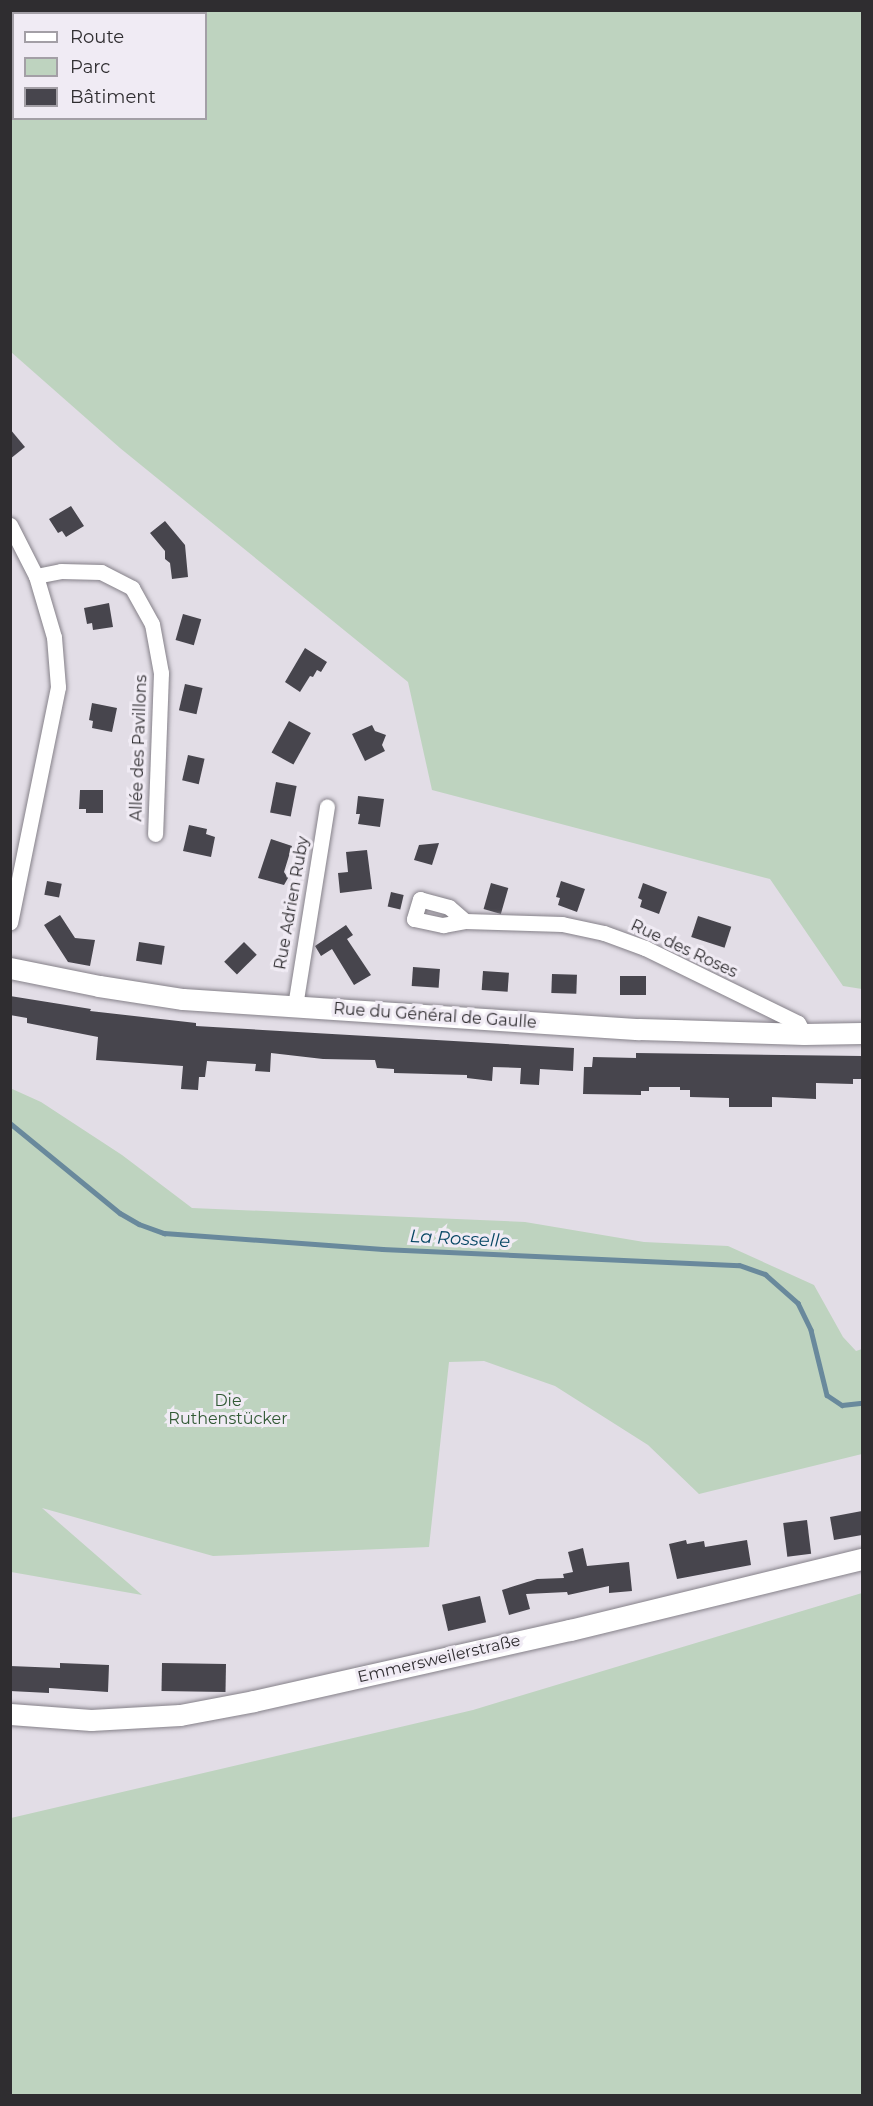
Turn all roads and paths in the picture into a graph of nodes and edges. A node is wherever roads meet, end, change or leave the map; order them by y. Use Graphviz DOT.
graph roads {
  1 [pos="10,525"];
  2 [pos="36,576"];
  3 [pos="327,807"];
  4 [pos="155,834"];
  5 [pos="465,921"];
  6 [pos="10,922"];
  7 [pos="10,968"];
  8 [pos="295,1006"];
  9 [pos="862,1033"];
  10 [pos="804,1034"];
  11 [pos="862,1559"];
  12 [pos="10,1714"];
  1 -- 2 [label="street"];
  2 -- 4 [label="street, Allée des Pavillons"];
  2 -- 6 [label="street"];
  3 -- 8 [label="street, Rue Adrien Ruby"];
  5 -- 10 [label="street, Rue des Roses"];
  7 -- 8 [label="main road, Rue du Général de Gaulle"];
  8 -- 10 [label="main road, Rue du Général de Gaulle"];
  9 -- 10 [label="main road, Rue du Général de Gaulle"];
  11 -- 12 [label="main road, Emmersweilerstraße"];
}
